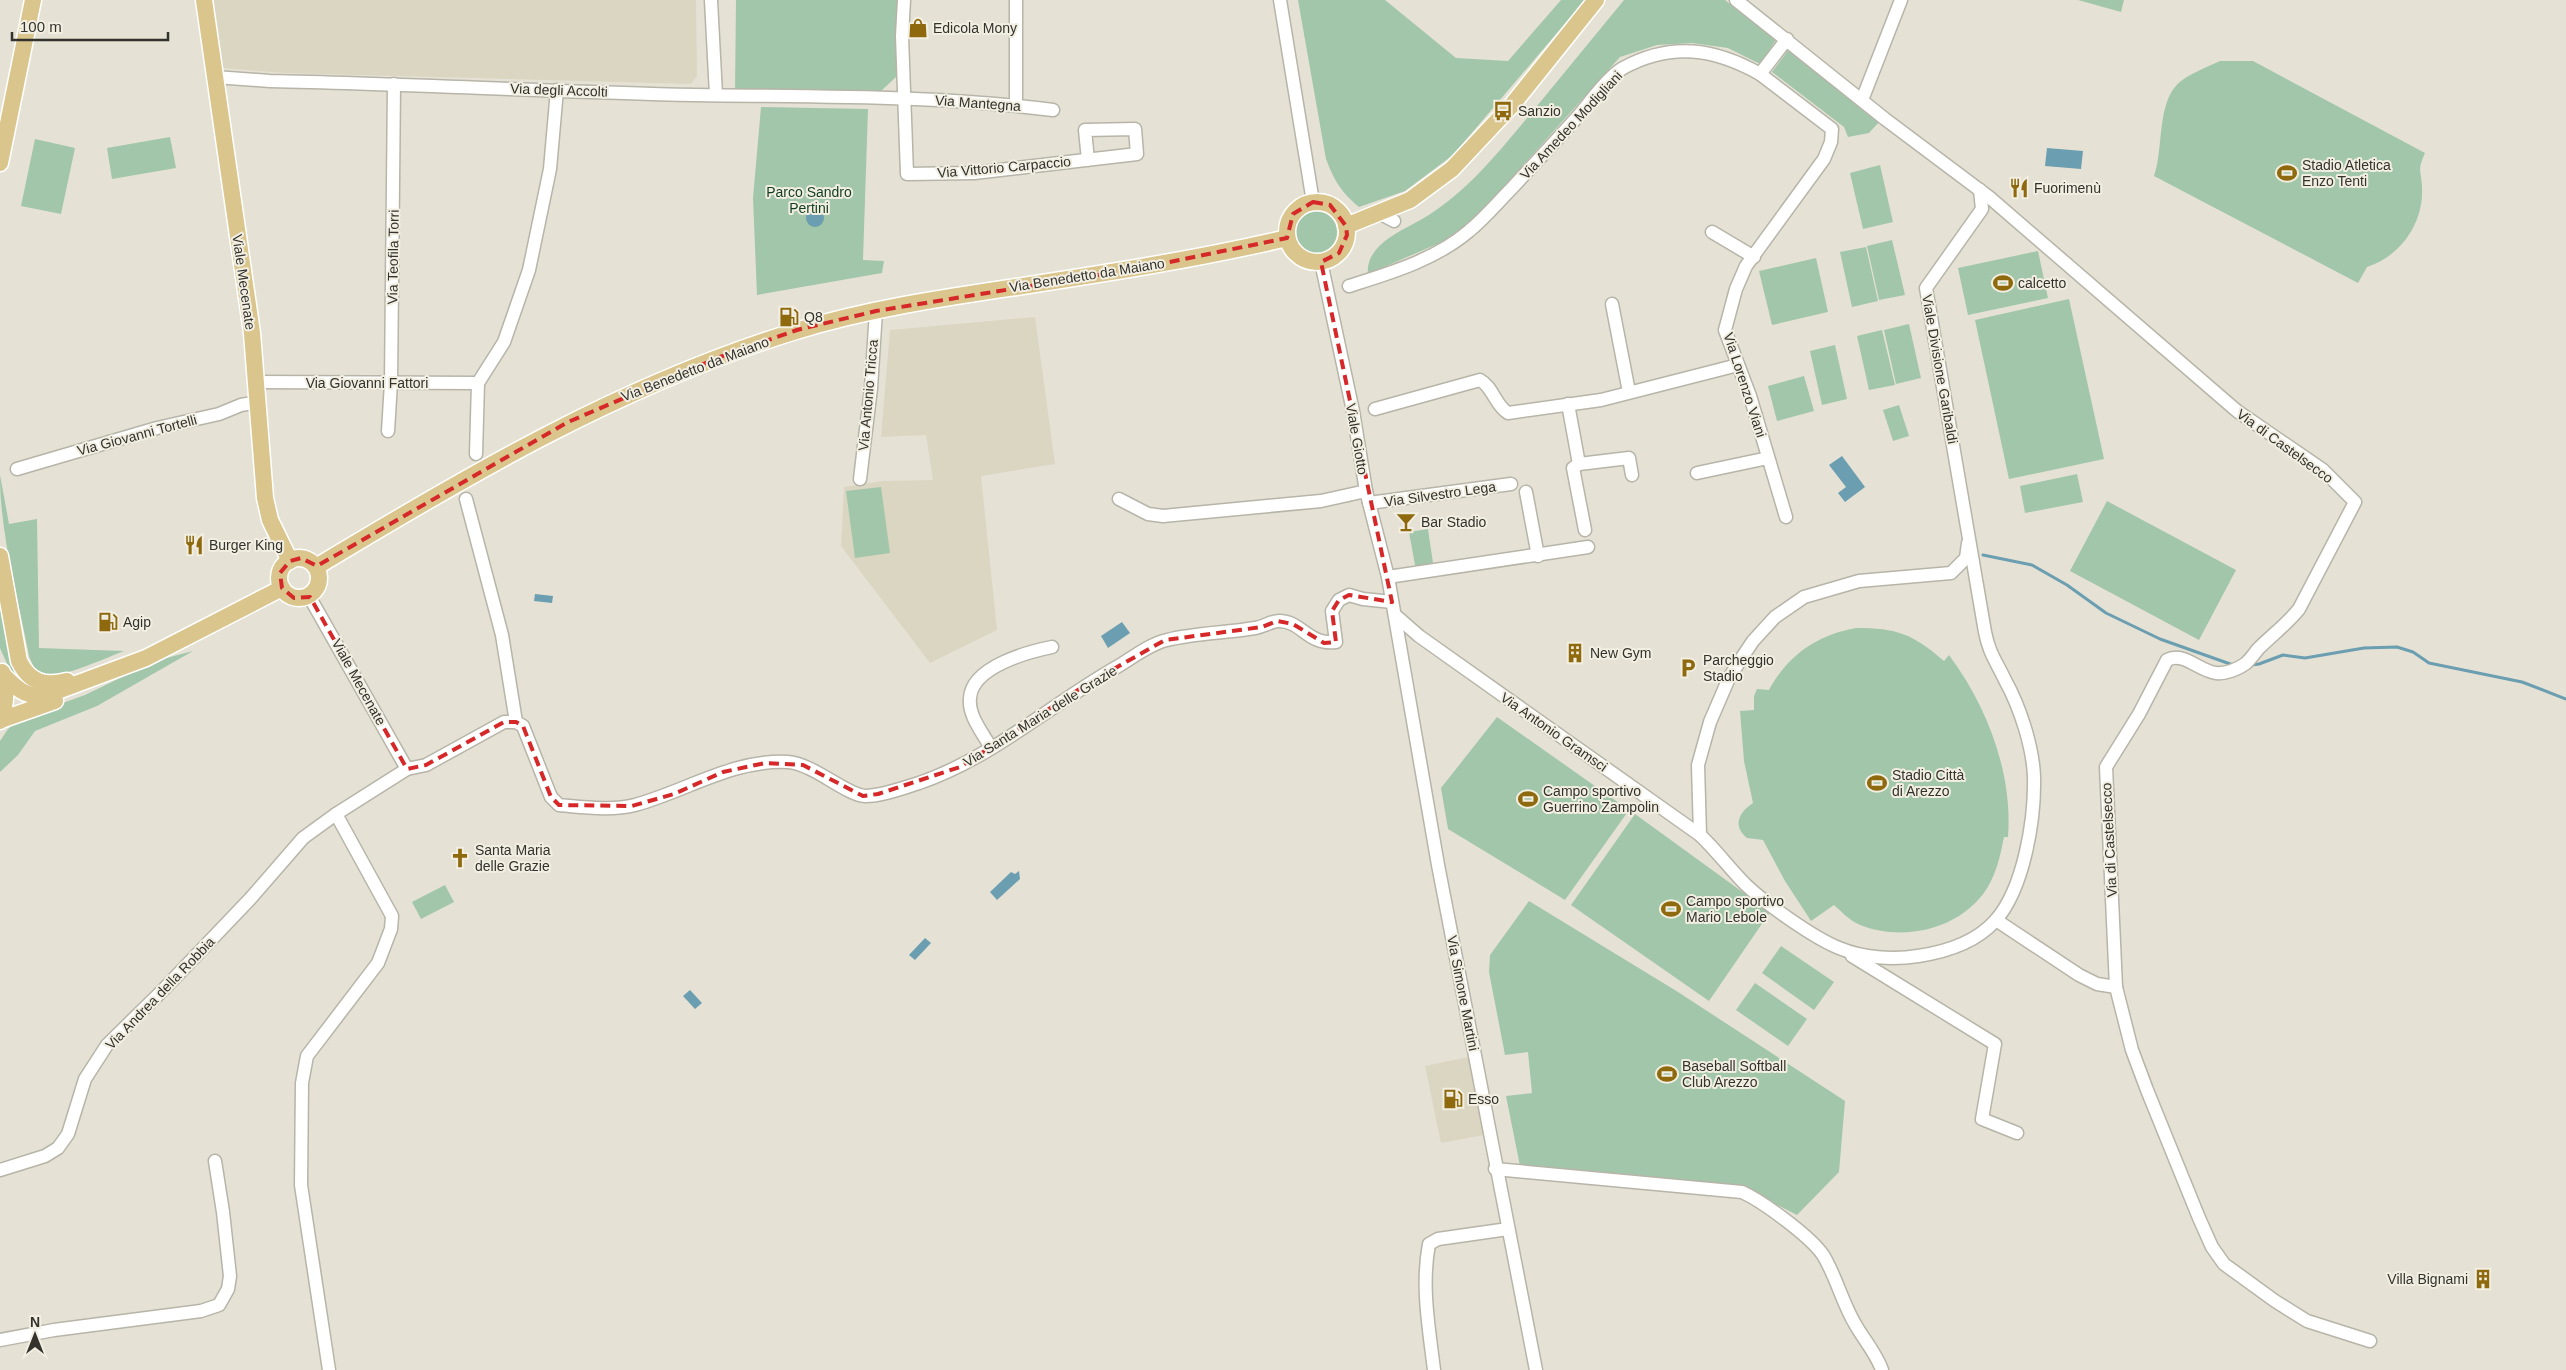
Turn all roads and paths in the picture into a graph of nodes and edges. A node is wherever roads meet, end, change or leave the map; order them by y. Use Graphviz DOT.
graph roads {
  1 [pos="33,0"];
  2 [pos="204,0"];
  3 [pos="710,0"];
  4 [pos="904,0"];
  5 [pos="1016,0"];
  6 [pos="1280,0"];
  7 [pos="1596,0"];
  8 [pos="1736,0"];
  9 [pos="1902,0"];
  10 [pos="1787,39"];
  11 [pos="1760,74"];
  12 [pos="215,77"];
  13 [pos="394,84"];
  14 [pos="557,90"];
  15 [pos="716,95"];
  16 [pos="904,98"];
  17 [pos="1862,100"];
  18 [pos="1016,105"];
  19 [pos="1053,110"];
  20 [pos="1831,142"];
  21 [pos="1088,160"];
  22 [pos="0,163"];
  23 [pos="1984,194"];
  24 [pos="1313,202"];
  25 [pos="1982,209"];
  26 [pos="2004,210"];
  27 [pos="1379,213"];
  28 [pos="1394,221"];
  29 [pos="1346,226"];
  30 [pos="1712,232"];
  31 [pos="1287,238"];
  32 [pos="1754,256"];
  33 [pos="1321,262"];
  34 [pos="1349,286"];
  35 [pos="1612,304"];
  36 [pos="876,311"];
  37 [pos="1738,364"];
  38 [pos="257,382"];
  39 [pos="391,383"];
  40 [pos="478,383"];
  41 [pos="1629,392"];
  42 [pos="258,402"];
  43 [pos="1568,404"];
  44 [pos="1375,409"];
  45 [pos="388,430"];
  46 [pos="476,454"];
  47 [pos="1768,458"];
  48 [pos="1579,464"];
  49 [pos="17,469"];
  50 [pos="1697,473"];
  51 [pos="1632,475"];
  52 [pos="860,479"];
  53 [pos="1511,484"];
  54 [pos="1526,492"];
  55 [pos="1368,497"];
  56 [pos="1119,498"];
  57 [pos="466,499"];
  58 [pos="1786,516"];
  59 [pos="1585,530"];
  60 [pos="1969,536"];
  61 [pos="1588,547"];
  62 [pos="0,556"];
  63 [pos="1538,556"];
  64 [pos="290,560"];
  65 [pos="316,567"];
  66 [pos="1388,577"];
  67 [pos="282,588"];
  68 [pos="309,596"];
  69 [pos="1392,602"];
  70 [pos="1395,615"];
  71 [pos="1052,647"];
  72 [pos="146,658"];
  73 [pos="2,671"];
  74 [pos="0,720"];
  75 [pos="516,722"];
  76 [pos="992,748"];
  77 [pos="407,769"];
  78 [pos="336,814"];
  79 [pos="1700,835"];
  80 [pos="1996,920"];
  81 [pos="1840,949"];
  82 [pos="2116,987"];
  83 [pos="2017,1133"];
  84 [pos="215,1161"];
  85 [pos="1495,1168"];
  86 [pos="0,1170"];
  87 [pos="1508,1229"];
  88 [pos="0,1340"];
  89 [pos="2370,1341"];
  90 [pos="329,1370"];
  91 [pos="1434,1370"];
  92 [pos="1536,1370"];
  93 [pos="1882,1370"];
  1 -- 22 [label="main road"];
  2 -- 12 [label="main road, Viale Mecenate"];
  3 -- 15 [label="street"];
  4 -- 16 [label="street"];
  5 -- 18 [label="street"];
  6 -- 24 [label="street"];
  7 -- 27 [label="main road"];
  8 -- 10 [label="street"];
  9 -- 17 [label="street"];
  10 -- 11 [label="street"];
  10 -- 17 [label="street"];
  11 -- 20 [label="street, Via Amedeo Modigliani"];
  11 -- 34 [label="street, Via Amedeo Modigliani"];
  12 -- 13 [label="street, Via degli Accolti"];
  12 -- 38 [label="main road, Viale Mecenate"];
  13 -- 14 [label="street, Via degli Accolti"];
  13 -- 39 [label="street, Via Teofila Torri"];
  14 -- 15 [label="street, Via degli Accolti"];
  14 -- 40 [label="street"];
  15 -- 16 [label="street, Via degli Accolti"];
  16 -- 18 [label="street, Via Mantegna"];
  16 -- 21 [label="street, Via Vittorio Carpaccio"];
  17 -- 23 [label="street"];
  18 -- 19 [label="street, Via Mantegna"];
  20 -- 32 [label="street, Via Lorenzo Viani"];
  23 -- 25 [label="street"];
  23 -- 26 [label="street, Via di Castelsecco"];
  24 -- 29 [label="main road"];
  24 -- 31 [label="main road"];
  25 -- 26 [label="street"];
  25 -- 60 [label="street, Viale Divisione Garibaldi"];
  26 -- 82 [label="street, Via di Castelsecco"];
  27 -- 28 [label="street"];
  27 -- 29 [label="main road"];
  29 -- 33 [label="main road"];
  30 -- 32 [label="street"];
  31 -- 33 [label="main road"];
  31 -- 36 [label="main road, Via Benedetto da Maiano"];
  32 -- 37 [label="street, Via Lorenzo Viani"];
  33 -- 55 [label="street, Viale Giotto"];
  35 -- 41 [label="street"];
  36 -- 52 [label="street, Via Antonio Tricca"];
  36 -- 65 [label="main road, Via Benedetto da Maiano"];
  37 -- 41 [label="street"];
  37 -- 47 [label="street, Via Lorenzo Viani"];
  38 -- 39 [label="street, Via Giovanni Fattori"];
  38 -- 42 [label="main road, Viale Mecenate"];
  39 -- 40 [label="street, Via Giovanni Fattori"];
  39 -- 45 [label="street, Via Teofila Torri"];
  40 -- 46 [label="street"];
  41 -- 43 [label="street"];
  42 -- 49 [label="street, Via Giovanni Tortelli"];
  42 -- 64 [label="main road, Viale Mecenate"];
  43 -- 44 [label="street"];
  43 -- 48 [label="street"];
  47 -- 50 [label="street"];
  47 -- 58 [label="street, Via Lorenzo Viani"];
  48 -- 51 [label="street"];
  48 -- 59 [label="street"];
  53 -- 55 [label="street, Via Silvestro Lega"];
  54 -- 63 [label="street"];
  55 -- 56 [label="street, Via Silvestro Lega"];
  55 -- 66 [label="street, Viale Giotto"];
  57 -- 75 [label="street"];
  60 -- 79 [label="street"];
  60 -- 80 [label="street, Viale Divisione Garibaldi"];
  61 -- 63 [label="street"];
  62 -- 72 [label="main road"];
  63 -- 66 [label="street"];
  64 -- 65 [label="main road"];
  64 -- 67 [label="main road"];
  65 -- 68 [label="main road"];
  66 -- 69 [label="street, Viale Giotto"];
  67 -- 68 [label="main road"];
  67 -- 72 [label="main road"];
  68 -- 77 [label="street, Viale Mecenate"];
  69 -- 70 [label="street, Viale Giotto"];
  69 -- 76 [label="street, Via Santa Maria delle Grazie"];
  70 -- 79 [label="street, Via Antonio Gramsci"];
  70 -- 85 [label="street, Via Simone Martini"];
  71 -- 76 [label="street"];
  72 -- 73 [label="main road"];
  72 -- 74 [label="main road"];
  73 -- 74 [label="main road"];
  75 -- 76 [label="street, Via Santa Maria delle Grazie"];
  75 -- 77 [label="street"];
  77 -- 78 [label="street"];
  78 -- 86 [label="street, Via Andrea della Robbia"];
  78 -- 90 [label="street"];
  79 -- 81 [label="street, Via Antonio Gramsci"];
  80 -- 81 [label="street, Via Antonio Gramsci"];
  80 -- 82 [label="street"];
  81 -- 83 [label="street"];
  82 -- 89 [label="street, Via di Castelsecco"];
  84 -- 88 [label="street"];
  85 -- 87 [label="street, Via Simone Martini"];
  85 -- 93 [label="street"];
  87 -- 91 [label="street"];
  87 -- 92 [label="street, Via Simone Martini"];
}
